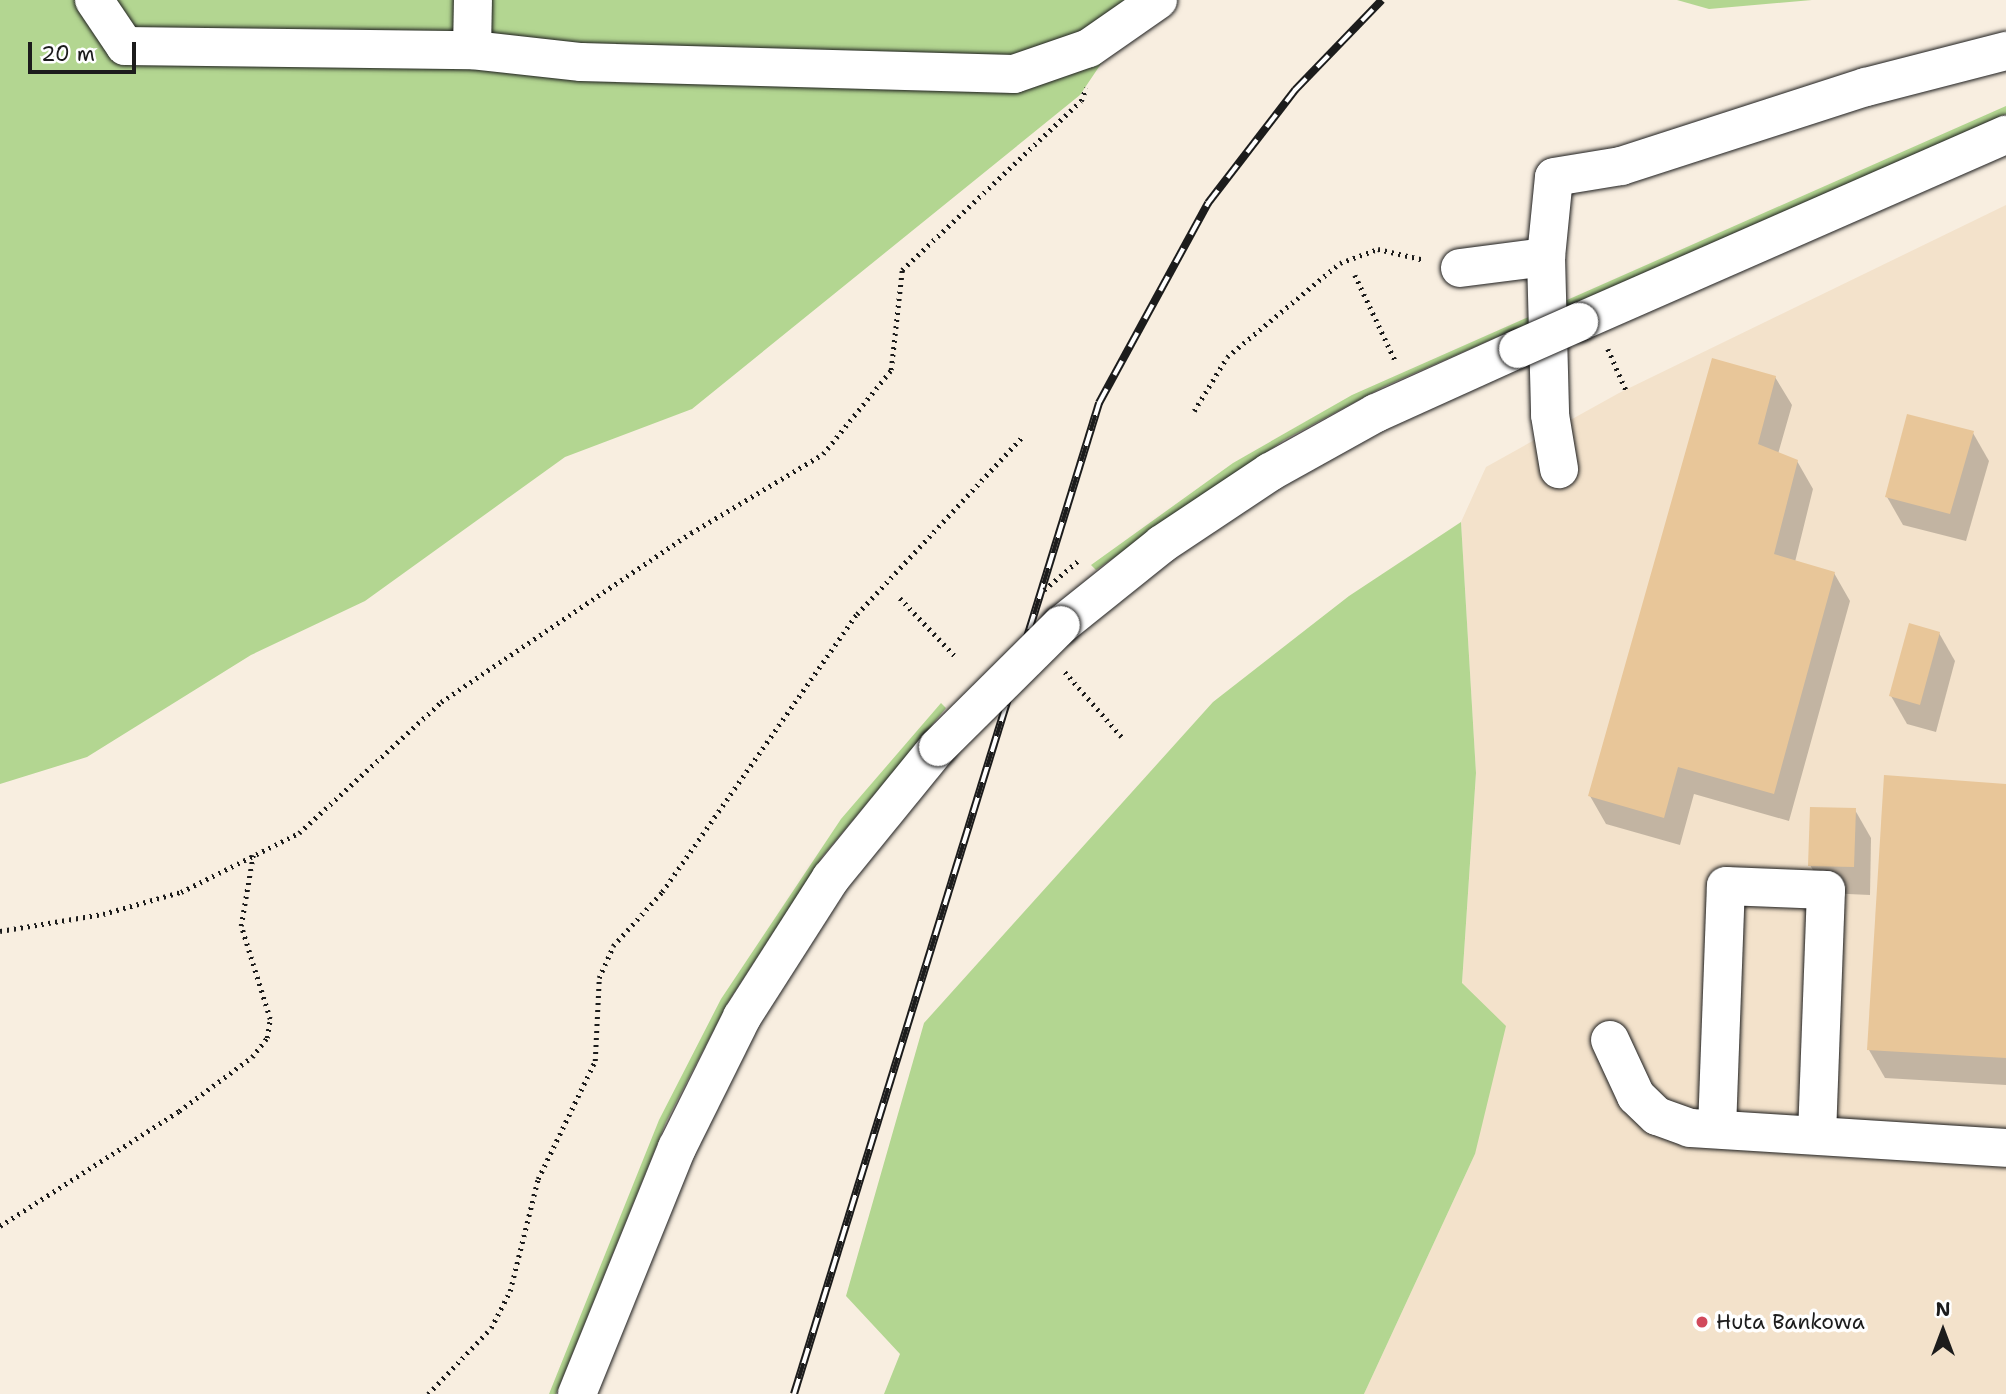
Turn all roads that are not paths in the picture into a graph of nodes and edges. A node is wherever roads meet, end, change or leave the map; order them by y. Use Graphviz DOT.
graph roads {
  1 [pos="94,0"];
  2 [pos="473,0"];
  3 [pos="1158,0"];
  4 [pos="472,50"];
  5 [pos="2006,51"];
  6 [pos="2006,135"];
  7 [pos="1546,257"];
  8 [pos="1460,268"];
  9 [pos="1559,469"];
  10 [pos="1610,1040"];
  11 [pos="1717,1129"];
  12 [pos="1816,1135"];
  13 [pos="2006,1148"];
  14 [pos="577,1394"];
  1 -- 4 [label="street"];
  2 -- 4 [label="street"];
  3 -- 4 [label="street"];
  5 -- 7 [label="street"];
  6 -- 14 [label="street, bridge"];
  7 -- 8 [label="street"];
  7 -- 9 [label="street"];
  10 -- 11 [label="street"];
  11 -- 12 [label="street"];
  11 -- 12 [label="street"];
  12 -- 13 [label="street"];
}
